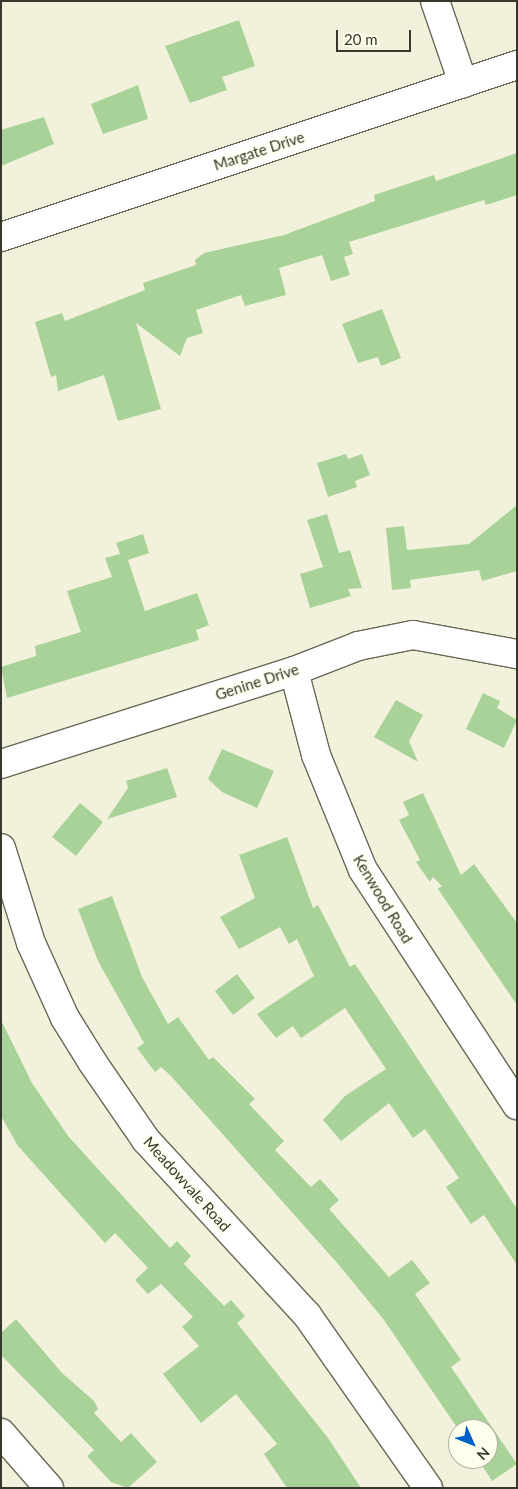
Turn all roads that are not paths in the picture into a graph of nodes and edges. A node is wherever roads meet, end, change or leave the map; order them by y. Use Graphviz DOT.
graph roads {
  1 [pos="435,1"];
  2 [pos="517,65"];
  3 [pos="463,83"];
  4 [pos="1,237"];
  5 [pos="517,654"];
  6 [pos="294,671"];
  7 [pos="1,764"];
  8 [pos="1,848"];
  9 [pos="517,1105"];
  10 [pos="1,1433"];
  11 [pos="49,1488"];
  12 [pos="428,1488"];
  1 -- 3 [label="street"];
  2 -- 3 [label="street, Margate Drive"];
  3 -- 4 [label="street, Margate Drive"];
  5 -- 6 [label="street, Genine Drive"];
  6 -- 7 [label="street, Genine Drive"];
  6 -- 9 [label="street, Kenwood Road"];
  8 -- 12 [label="street, Meadowvale Road"];
  10 -- 11 [label="street"];
}
